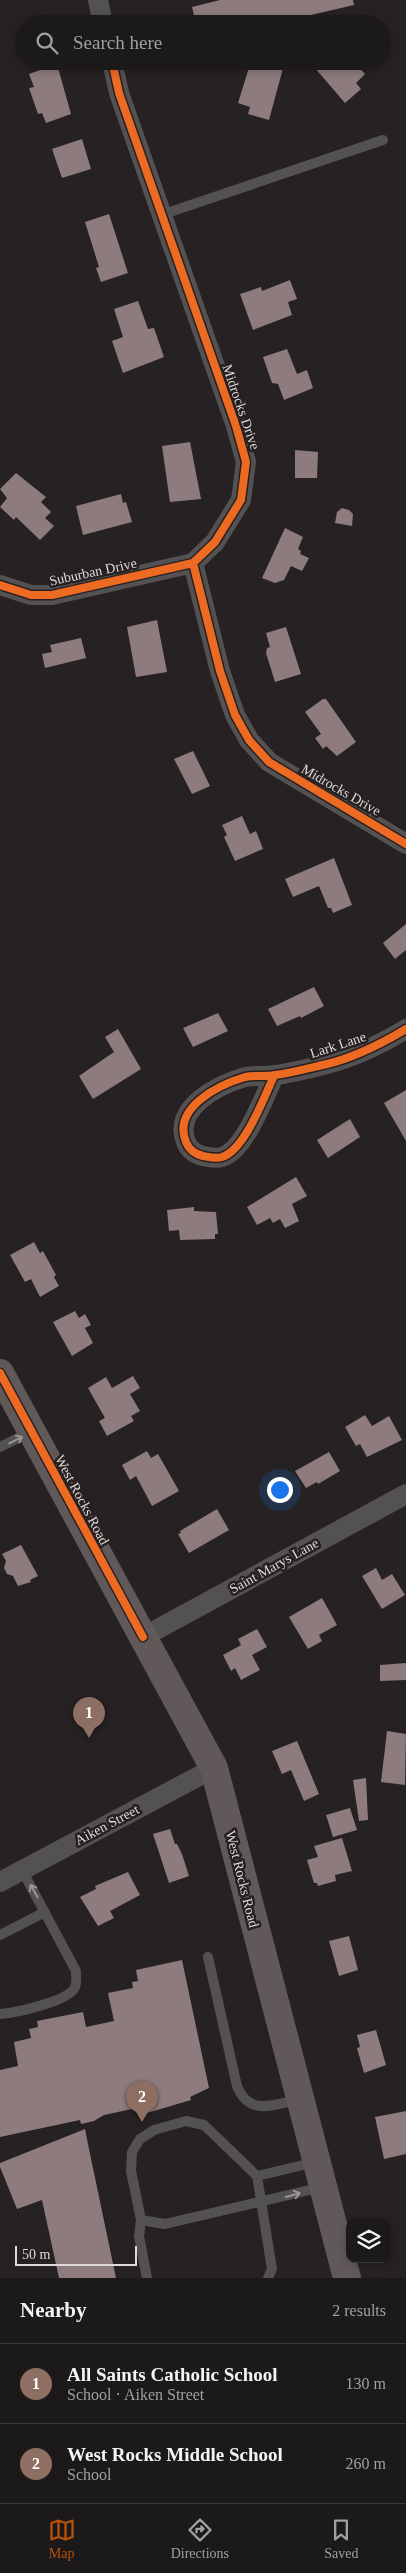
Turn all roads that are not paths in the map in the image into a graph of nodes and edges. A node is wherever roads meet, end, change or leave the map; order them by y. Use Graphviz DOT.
graph roads {
  1 [pos="98,0"];
  2 [pos="101,15"];
  3 [pos="114,70"];
  4 [pos="383,140"];
  5 [pos="162,215"];
  6 [pos="193,563"];
  7 [pos="0,585"];
  8 [pos="406,844"];
  9 [pos="406,1029"];
  10 [pos="274,1076"];
  11 [pos="0,1373"];
  12 [pos="31,1432"];
  13 [pos="0,1448"];
  14 [pos="406,1494"];
  15 [pos="142,1637"];
  16 [pos="214,1768"];
  17 [pos="22,1870"];
  18 [pos="0,1882"];
  19 [pos="45,1912"];
  20 [pos="0,1935"];
  21 [pos="208,1957"];
  22 [pos="0,2014"];
  23 [pos="300,2099"];
  24 [pos="320,2175"];
  25 [pos="258,2176"];
  26 [pos="263,2203"];
  27 [pos="141,2220"];
  28 [pos="147,2278"];
  29 [pos="268,2278"];
  30 [pos="347,2278"];
  1 -- 2 [label="street"];
  3 -- 5 [label="street, Midrocks Drive"];
  4 -- 5 [label="lane"];
  5 -- 6 [label="street, Midrocks Drive"];
  6 -- 7 [label="street, Suburban Drive"];
  6 -- 8 [label="street, Midrocks Drive"];
  9 -- 10 [label="street, Lark Lane"];
  10 -- 10 [label="street, Lark Lane"];
  11 -- 12 [label="main road, West Rocks Road"];
  13 -- 12 [label="lane, one-way"];
  12 -- 15 [label="main road, West Rocks Road"];
  14 -- 15 [label="street, Saint Marys Lane"];
  15 -- 16 [label="main road, West Rocks Road"];
  16 -- 17 [label="street, Aiken Street"];
  16 -- 23 [label="main road, West Rocks Road"];
  17 -- 18 [label="street, Aiken Street"];
  19 -- 17 [label="lane, one-way"];
  19 -- 20 [label="lane"];
  19 -- 22 [label="lane"];
  21 -- 23 [label="lane"];
  23 -- 24 [label="main road, West Rocks Road"];
  24 -- 25 [label="lane"];
  26 -- 24 [label="lane, one-way"];
  24 -- 30 [label="main road, West Rocks Road"];
  25 -- 26 [label="lane"];
  25 -- 27 [label="lane"];
  26 -- 27 [label="lane"];
  26 -- 29 [label="lane"];
  27 -- 28 [label="lane"];
}
